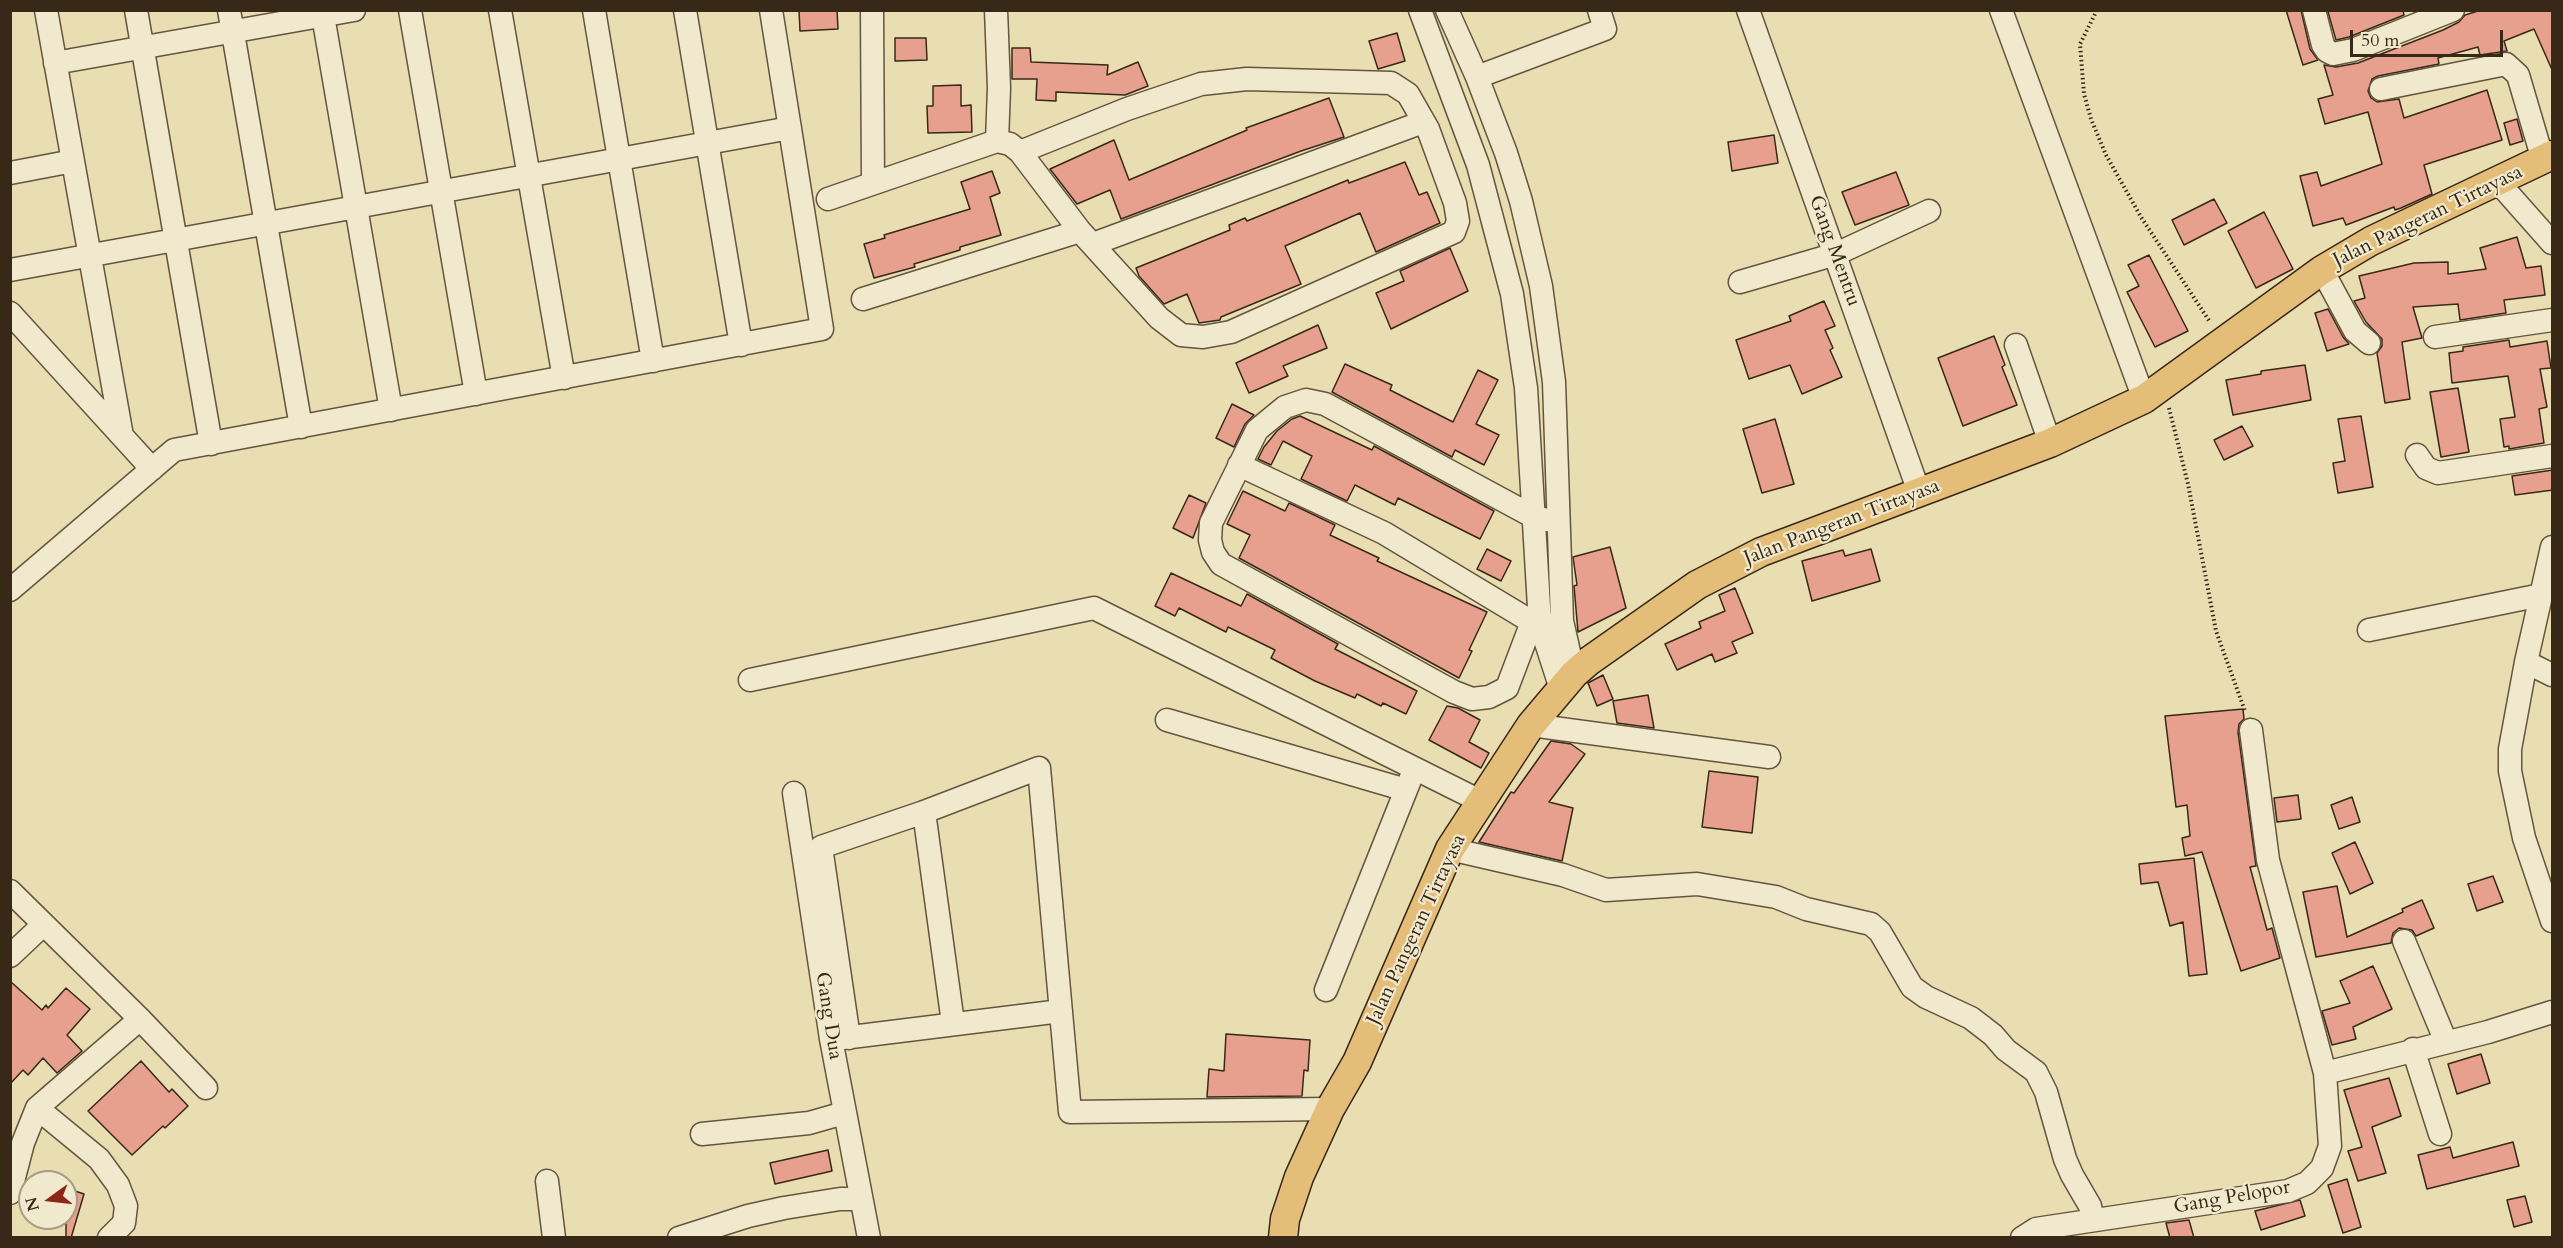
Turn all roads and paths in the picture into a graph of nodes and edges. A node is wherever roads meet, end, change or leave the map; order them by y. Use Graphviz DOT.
graph roads {
  1 [pos="46,10"];
  2 [pos="136,10"];
  3 [pos="354,10"];
  4 [pos="411,10"];
  5 [pos="500,10"];
  6 [pos="594,10"];
  7 [pos="684,10"];
  8 [pos="771,10"];
  9 [pos="872,10"];
  10 [pos="996,10"];
  11 [pos="1420,10"];
  12 [pos="1447,10"];
  13 [pos="1599,10"];
  14 [pos="1748,10"];
  15 [pos="2001,10"];
  16 [pos="2097,10"];
  17 [pos="2314,10"];
  18 [pos="2453,10"];
  19 [pos="323,13"];
  20 [pos="231,21"];
  21 [pos="143,47"];
  22 [pos="55,63"];
  23 [pos="1477,77"];
  24 [pos="2381,88"];
  25 [pos="1492,119"];
  26 [pos="1424,122"];
  27 [pos="790,128"];
  28 [pos="1465,131"];
  29 [pos="997,141"];
  30 [pos="707,143"];
  31 [pos="1435,143"];
  32 [pos="1020,152"];
  33 [pos="2548,158"];
  34 [pos="619,159"];
  35 [pos="73,161"];
  36 [pos="10,173"];
  37 [pos="1513,175"];
  38 [pos="528,176"];
  39 [pos="2498,182"];
  40 [pos="873,183"];
  41 [pos="1483,185"];
  42 [pos="442,192"];
  43 [pos="828,199"];
  44 [pos="356,207"];
  45 [pos="1929,211"];
  46 [pos="266,224"];
  47 [pos="1087,238"];
  48 [pos="176,240"];
  49 [pos="2553,243"];
  50 [pos="1836,254"];
  51 [pos="90,256"];
  52 [pos="10,270"];
  53 [pos="2322,270"];
  54 [pos="1740,282"];
  55 [pos="862,299"];
  56 [pos="10,313"];
  57 [pos="2553,320"];
  58 [pos="2214,329"];
  59 [pos="2435,338"];
  60 [pos="2369,343"];
  61 [pos="741,345"];
  62 [pos="2016,345"];
  63 [pos="653,361"];
  64 [pos="1552,367"];
  65 [pos="1523,371"];
  66 [pos="564,378"];
  67 [pos="2153,393"];
  68 [pos="477,394"];
  69 [pos="391,410"];
  70 [pos="301,427"];
  71 [pos="122,436"];
  72 [pos="2050,443"];
  73 [pos="211,444"];
  74 [pos="2417,455"];
  75 [pos="2553,456"];
  76 [pos="1239,465"];
  77 [pos="152,469"];
  78 [pos="1919,492"];
  79 [pos="1534,517"];
  80 [pos="1557,522"];
  81 [pos="2553,547"];
  82 [pos="13,584"];
  83 [pos="2541,595"];
  84 [pos="1544,622"];
  85 [pos="2369,630"];
  86 [pos="2526,662"];
  87 [pos="2553,675"];
  88 [pos="750,680"];
  89 [pos="1567,682"];
  90 [pos="1167,720"];
  91 [pos="1531,725"];
  92 [pos="2251,730"];
  93 [pos="1769,757"];
  94 [pos="1414,768"];
  95 [pos="1406,789"];
  96 [pos="794,793"];
  97 [pos="1480,801"];
  98 [pos="924,812"];
  99 [pos="1450,849"];
  100 [pos="10,891"];
  101 [pos="2553,921"];
  102 [pos="43,925"];
  103 [pos="2404,941"];
  104 [pos="10,956"];
  105 [pos="1326,990"];
  106 [pos="1061,1011"];
  107 [pos="2553,1012"];
  108 [pos="140,1019"];
  109 [pos="952,1023"];
  110 [pos="840,1039"];
  111 [pos="2446,1042"];
  112 [pos="2413,1049"];
  113 [pos="2325,1073"];
  114 [pos="206,1088"];
  115 [pos="37,1108"];
  116 [pos="1330,1109"];
  117 [pos="844,1113"];
  118 [pos="702,1134"];
  119 [pos="2440,1134"];
  120 [pos="547,1181"];
  121 [pos="10,1193"];
  122 [pos="861,1199"];
  123 [pos="2093,1220"];
  124 [pos="109,1238"];
  125 [pos="554,1238"];
  126 [pos="679,1238"];
  127 [pos="869,1238"];
  128 [pos="1283,1238"];
  129 [pos="2022,1238"];
  1 -- 22 [label="street"];
  2 -- 21 [label="street"];
  3 -- 19 [label="street"];
  4 -- 42 [label="street"];
  5 -- 38 [label="street"];
  6 -- 34 [label="street"];
  7 -- 30 [label="street"];
  8 -- 27 [label="street"];
  9 -- 40 [label="street"];
  10 -- 29 [label="street"];
  11 -- 28 [label="street"];
  12 -- 23 [label="street"];
  13 -- 23 [label="street"];
  14 -- 50 [label="street, Gang Mentru"];
  15 -- 67 [label="street"];
  16 -- 58 [label="path"];
  17 -- 18 [label="street"];
  19 -- 20 [label="street"];
  19 -- 44 [label="street"];
  20 -- 21 [label="street"];
  20 -- 46 [label="street"];
  21 -- 22 [label="street"];
  21 -- 48 [label="street"];
  22 -- 35 [label="street"];
  23 -- 25 [label="street"];
  24 -- 33 [label="street"];
  25 -- 28 [label="street"];
  25 -- 37 [label="street"];
  26 -- 31 [label="street"];
  26 -- 32 [label="street"];
  26 -- 47 [label="street"];
  27 -- 30 [label="street"];
  27 -- 61 [label="street"];
  28 -- 31 [label="street"];
  28 -- 41 [label="street"];
  29 -- 32 [label="street"];
  29 -- 40 [label="street"];
  30 -- 34 [label="street"];
  30 -- 61 [label="street"];
  31 -- 47 [label="street"];
  32 -- 47 [label="street"];
  33 -- 39 [label="main road, Jalan Pangeran Tirtayasa"];
  34 -- 38 [label="street"];
  34 -- 63 [label="street"];
  35 -- 36 [label="street"];
  35 -- 51 [label="street"];
  37 -- 41 [label="street"];
  37 -- 64 [label="street"];
  38 -- 42 [label="street"];
  38 -- 66 [label="street"];
  39 -- 49 [label="street"];
  39 -- 53 [label="main road, Jalan Pangeran Tirtayasa"];
  40 -- 43 [label="street"];
  41 -- 65 [label="street"];
  42 -- 44 [label="street"];
  42 -- 68 [label="street"];
  44 -- 46 [label="street"];
  44 -- 69 [label="street"];
  45 -- 50 [label="street"];
  46 -- 48 [label="street"];
  46 -- 70 [label="street"];
  47 -- 55 [label="street"];
  48 -- 51 [label="street"];
  48 -- 73 [label="street"];
  50 -- 54 [label="street"];
  50 -- 78 [label="street, Gang Mentru"];
  51 -- 52 [label="street"];
  51 -- 71 [label="street"];
  53 -- 60 [label="street"];
  53 -- 67 [label="main road, Jalan Pangeran Tirtayasa"];
  56 -- 71 [label="street"];
  57 -- 59 [label="street"];
  61 -- 63 [label="street"];
  62 -- 72 [label="street"];
  63 -- 66 [label="street"];
  64 -- 65 [label="street"];
  64 -- 80 [label="street"];
  65 -- 79 [label="street"];
  66 -- 68 [label="street"];
  67 -- 72 [label="main road, Jalan Pangeran Tirtayasa"];
  67 -- 92 [label="path"];
  68 -- 69 [label="street"];
  69 -- 70 [label="street"];
  70 -- 73 [label="street"];
  71 -- 77 [label="street"];
  72 -- 78 [label="main road, Jalan Pangeran Tirtayasa"];
  73 -- 77 [label="street"];
  74 -- 75 [label="street"];
  76 -- 79 [label="street"];
  76 -- 84 [label="street"];
  76 -- 84 [label="street"];
  77 -- 82 [label="street"];
  78 -- 89 [label="main road, Jalan Pangeran Tirtayasa"];
  79 -- 80 [label="street"];
  79 -- 84 [label="street"];
  80 -- 84 [label="street"];
  81 -- 83 [label="street"];
  83 -- 85 [label="street"];
  83 -- 86 [label="street"];
  84 -- 89 [label="street"];
  86 -- 87 [label="street"];
  86 -- 101 [label="street"];
  88 -- 94 [label="street"];
  89 -- 91 [label="main road, Jalan Pangeran Tirtayasa"];
  90 -- 95 [label="street"];
  91 -- 93 [label="street"];
  91 -- 97 [label="main road, Jalan Pangeran Tirtayasa"];
  92 -- 113 [label="street, Gang Pelopor"];
  94 -- 95 [label="street"];
  94 -- 97 [label="street"];
  95 -- 105 [label="street"];
  96 -- 110 [label="street, Gang Dua"];
  97 -- 99 [label="main road, Jalan Pangeran Tirtayasa"];
  98 -- 106 [label="street"];
  98 -- 109 [label="street"];
  98 -- 110 [label="street"];
  99 -- 116 [label="main road, Jalan Pangeran Tirtayasa"];
  99 -- 123 [label="street"];
  100 -- 102 [label="street"];
  102 -- 104 [label="street"];
  102 -- 108 [label="street"];
  103 -- 111 [label="street"];
  106 -- 109 [label="street"];
  106 -- 116 [label="street"];
  107 -- 111 [label="street"];
  108 -- 114 [label="street"];
  108 -- 115 [label="street"];
  109 -- 110 [label="street"];
  110 -- 117 [label="street, Gang Dua"];
  111 -- 112 [label="street"];
  112 -- 113 [label="street"];
  112 -- 119 [label="street"];
  113 -- 123 [label="street, Gang Pelopor"];
  115 -- 121 [label="street"];
  115 -- 124 [label="street"];
  116 -- 128 [label="main road, Jalan Pangeran Tirtayasa"];
  117 -- 118 [label="street"];
  117 -- 122 [label="street, Gang Dua"];
  120 -- 125 [label="street"];
  122 -- 126 [label="street"];
  122 -- 127 [label="street, Gang Dua"];
  123 -- 129 [label="street, Gang Pelopor"];
}
